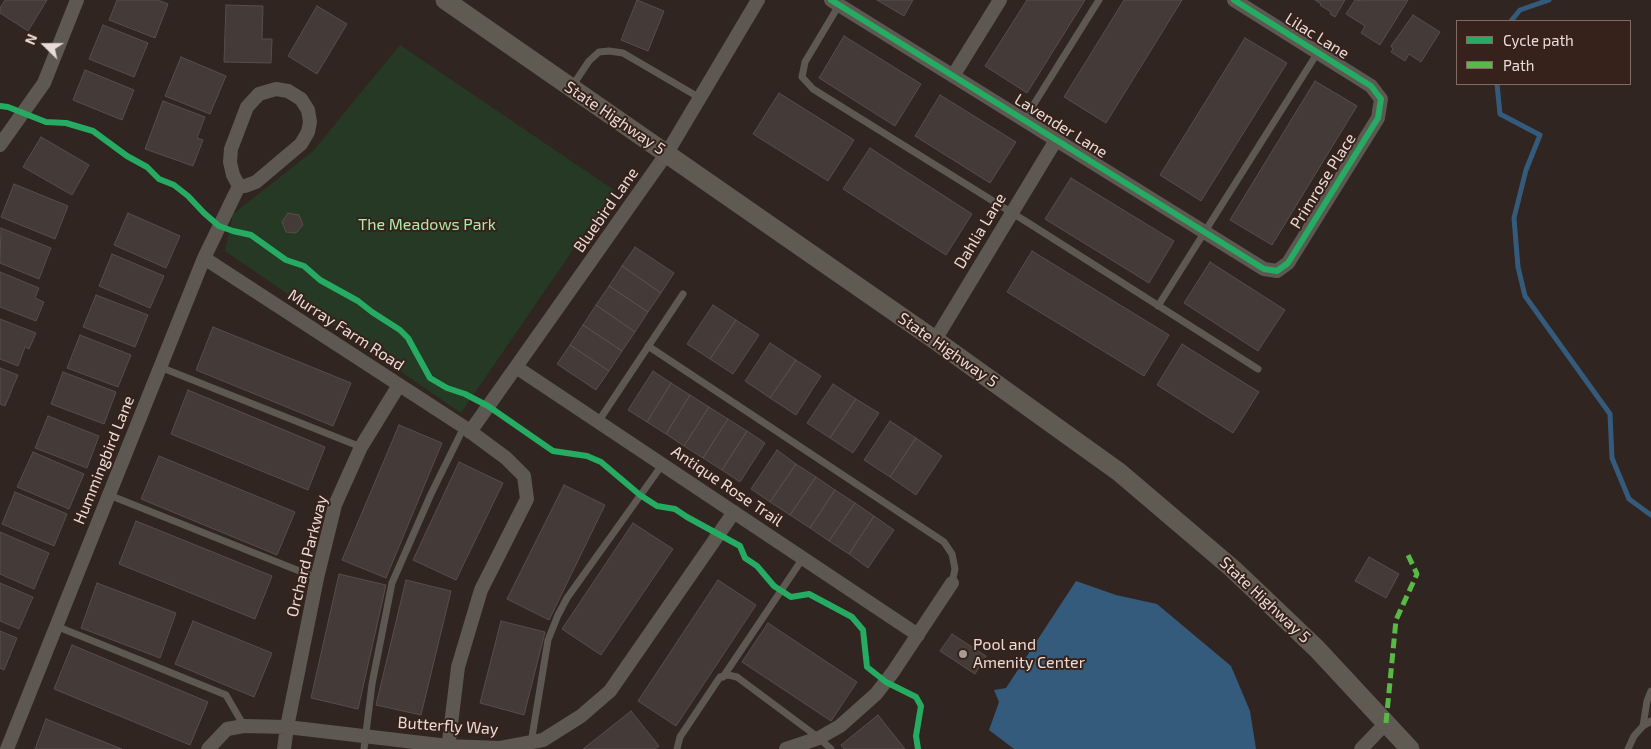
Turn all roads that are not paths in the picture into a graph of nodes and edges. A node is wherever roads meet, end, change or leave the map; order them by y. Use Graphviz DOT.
graph roads {
  1 [pos="77,0"];
  2 [pos="445,0"];
  3 [pos="758,0"];
  4 [pos="1000,0"];
  5 [pos="1099,0"];
  6 [pos="1234,0"];
  7 [pos="837,2"];
  8 [pos="1318,52"];
  9 [pos="953,76"];
  10 [pos="571,88"];
  11 [pos="700,98"];
  12 [pos="1381,99"];
  13 [pos="1024,120"];
  14 [pos="1056,140"];
  15 [pos="0,145"];
  16 [pos="667,153"];
  17 [pos="239,186"];
  18 [pos="1012,213"];
  19 [pos="1205,233"];
  20 [pos="204,258"];
  21 [pos="1277,271"];
  22 [pos="683,294"];
  23 [pos="1158,306"];
  24 [pos="935,340"];
  25 [pos="648,346"];
  26 [pos="160,367"];
  27 [pos="516,367"];
  28 [pos="1258,369"];
  29 [pos="398,385"];
  30 [pos="598,422"];
  31 [pos="467,430"];
  32 [pos="361,448"];
  33 [pos="662,465"];
  34 [pos="109,495"];
  35 [pos="734,512"];
  36 [pos="803,558"];
  37 [pos="317,578"];
  38 [pos="952,583"];
  39 [pos="56,626"];
  40 [pos="918,635"];
  41 [pos="723,677"];
  42 [pos="1651,691"];
  43 [pos="1651,721"];
  44 [pos="1386,723"];
  45 [pos="244,726"];
  46 [pos="1643,726"];
  47 [pos="287,727"];
  48 [pos="818,738"];
  49 [pos="364,742"];
  50 [pos="531,743"];
  51 [pos="448,747"];
  52 [pos="7,749"];
  53 [pos="208,749"];
  54 [pos="284,749"];
  55 [pos="676,749"];
  56 [pos="786,749"];
  57 [pos="831,749"];
  58 [pos="1361,749"];
  59 [pos="1410,749"];
  60 [pos="1628,749"];
  1 -- 15 [label="street"];
  2 -- 10 [label="main road, State Highway 5"];
  3 -- 11 [label="street, Bluebird Lane"];
  4 -- 9 [label="street"];
  5 -- 13 [label="lane"];
  6 -- 8 [label="street, Lilac Lane"];
  7 -- 9 [label="street, Lavender Lane"];
  7 -- 18 [label="lane"];
  8 -- 12 [label="street, Lilac Lane"];
  8 -- 19 [label="lane"];
  9 -- 13 [label="street, Lavender Lane"];
  10 -- 11 [label="lane"];
  10 -- 16 [label="main road, State Highway 5"];
  11 -- 16 [label="street, Bluebird Lane"];
  12 -- 21 [label="street, Primrose Place"];
  13 -- 14 [label="street, Lavender Lane"];
  14 -- 18 [label="street, Dahlia Lane"];
  14 -- 19 [label="street, Lavender Lane"];
  16 -- 24 [label="main road, State Highway 5"];
  16 -- 27 [label="street, Bluebird Lane"];
  17 -- 17 [label="street"];
  17 -- 20 [label="street, Hummingbird Lane"];
  18 -- 23 [label="lane"];
  18 -- 24 [label="street, Dahlia Lane"];
  19 -- 21 [label="street, Lavender Lane"];
  19 -- 23 [label="lane"];
  20 -- 26 [label="street, Hummingbird Lane"];
  20 -- 29 [label="street, Murray Farm Road"];
  22 -- 25 [label="lane"];
  23 -- 28 [label="lane"];
  24 -- 44 [label="main road, State Highway 5"];
  25 -- 30 [label="lane"];
  25 -- 38 [label="lane"];
  26 -- 32 [label="lane"];
  26 -- 34 [label="street, Hummingbird Lane"];
  27 -- 30 [label="street, Antique Rose Trail"];
  27 -- 31 [label="street, Bluebird Lane"];
  29 -- 31 [label="street, Murray Farm Road"];
  29 -- 32 [label="street, Orchard Parkway"];
  30 -- 33 [label="street, Antique Rose Trail"];
  31 -- 49 [label="lane"];
  31 -- 51 [label="street, Murray Farm Road"];
  32 -- 37 [label="street, Orchard Parkway"];
  33 -- 35 [label="street, Antique Rose Trail"];
  33 -- 50 [label="lane"];
  34 -- 37 [label="lane"];
  34 -- 39 [label="street, Hummingbird Lane"];
  35 -- 36 [label="street, Antique Rose Trail"];
  35 -- 50 [label="street, Butterfly Way"];
  36 -- 40 [label="street, Antique Rose Trail"];
  36 -- 41 [label="lane"];
  37 -- 47 [label="street, Orchard Parkway"];
  38 -- 40 [label="street"];
  39 -- 45 [label="lane"];
  39 -- 52 [label="street, Hummingbird Lane"];
  40 -- 48 [label="street"];
  41 -- 48 [label="lane"];
  41 -- 55 [label="lane"];
  42 -- 46 [label="lane"];
  43 -- 46 [label="lane"];
  44 -- 58 [label="street"];
  44 -- 59 [label="main road, State Highway 5"];
  45 -- 47 [label="street, Butterfly Way"];
  45 -- 53 [label="street, Butterfly Way"];
  46 -- 60 [label="lane"];
  47 -- 49 [label="street, Butterfly Way"];
  47 -- 54 [label="street, Orchard Parkway"];
  48 -- 56 [label="street"];
  48 -- 57 [label="lane"];
  49 -- 51 [label="street, Butterfly Way"];
  50 -- 51 [label="street, Butterfly Way"];
}
